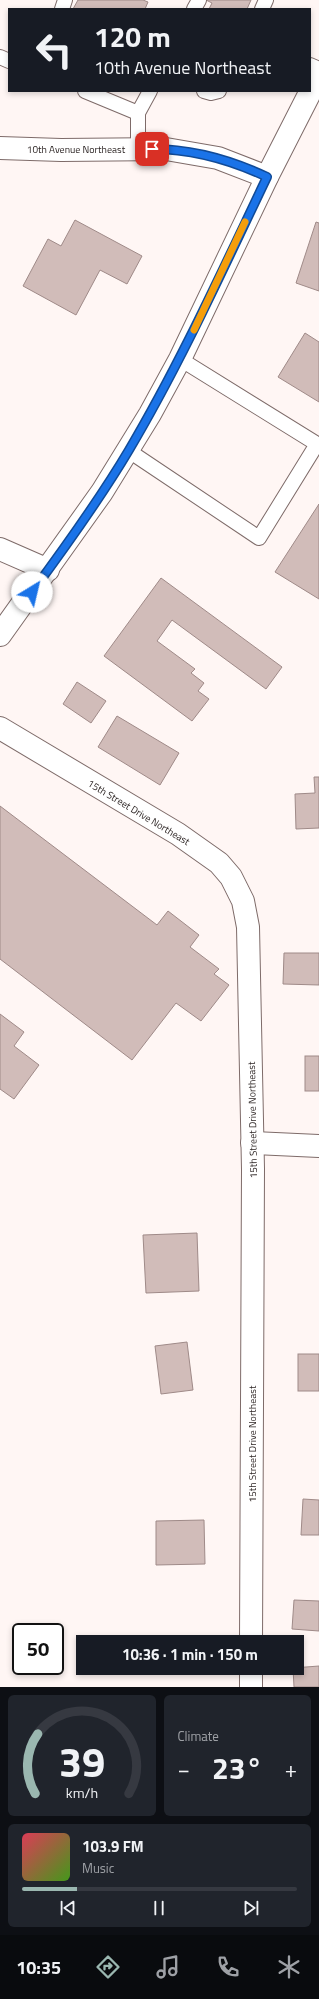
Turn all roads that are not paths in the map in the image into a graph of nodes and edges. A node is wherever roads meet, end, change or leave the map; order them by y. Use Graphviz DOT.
graph roads {
  1 [pos="319,75"];
  2 [pos="311,91"];
  3 [pos="87,92"];
  4 [pos="149,92"];
  5 [pos="310,92"];
  6 [pos="138,112"];
  7 [pos="0,148"];
  8 [pos="138,149"];
  9 [pos="267,177"];
  10 [pos="180,359"];
  11 [pos="129,451"];
  12 [pos="0,549"];
  13 [pos="48,570"];
  14 [pos="0,635"];
  15 [pos="0,728"];
  16 [pos="252,1144"];
  17 [pos="319,1146"];
  18 [pos="251,1635"];
  19 [pos="251,1675"];
  20 [pos="251,1687"];
  1 -- 2 [label="street"];
  3 -- 6 [label="lane"];
  4 -- 6 [label="lane"];
  5 -- 9 [label="street"];
  6 -- 8 [label="lane"];
  7 -- 8 [label="street, 10th Avenue Northeast"];
  8 -- 9 [label="street, 10th Avenue Northeast"];
  9 -- 10 [label="street"];
  10 -- 11 [label="street"];
  10 -- 11 [label="lane"];
  11 -- 13 [label="street"];
  12 -- 13 [label="street"];
  13 -- 14 [label="street"];
  15 -- 16 [label="street, 15th Street Drive Northeast"];
  16 -- 17 [label="street"];
  16 -- 18 [label="street, 15th Street Drive Northeast"];
  19 -- 20 [label="street"];
}
